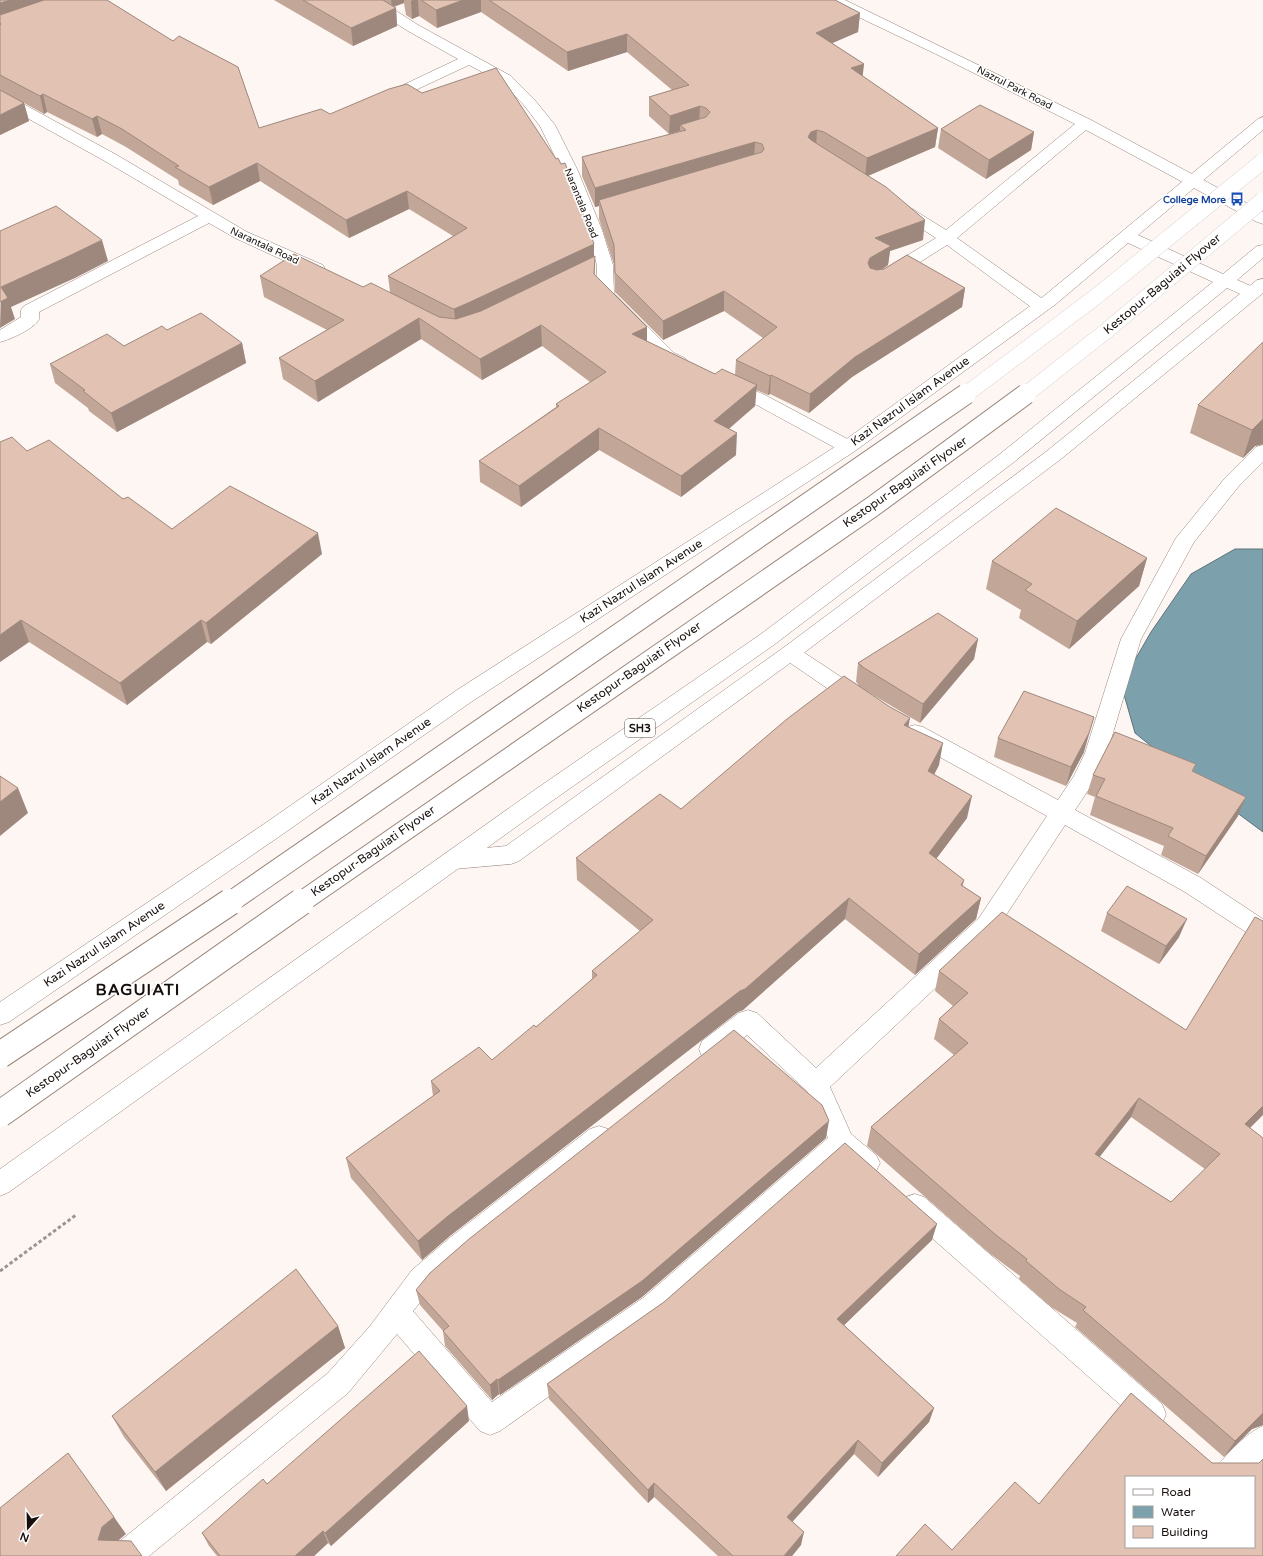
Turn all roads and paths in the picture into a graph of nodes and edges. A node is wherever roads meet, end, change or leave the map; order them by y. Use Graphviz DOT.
graph roads {
  1 [pos="369,0"];
  2 [pos="834,0"];
  3 [pos="469,59"];
  4 [pos="0,97"];
  5 [pos="375,104"];
  6 [pos="1263,122"];
  7 [pos="1086,123"];
  8 [pos="1263,161"];
  9 [pos="1193,180"];
  10 [pos="1263,200"];
  11 [pos="888,201"];
  12 [pos="209,217"];
  13 [pos="1263,219"];
  14 [pos="1126,236"];
  15 [pos="947,238"];
  16 [pos="1263,250"];
  17 [pos="328,274"];
  18 [pos="1226,281"];
  19 [pos="875,283"];
  20 [pos="1258,288"];
  21 [pos="1041,306"];
  22 [pos="0,337"];
  23 [pos="696,370"];
  24 [pos="717,380"];
  25 [pos="848,447"];
  26 [pos="1263,451"];
  27 [pos="790,653"];
  28 [pos="876,710"];
  29 [pos="895,722"];
  30 [pos="1063,813"];
  31 [pos="454,860"];
  32 [pos="1263,931"];
  33 [pos="0,1015"];
  34 [pos="0,1055"];
  35 [pos="692,1064"];
  36 [pos="816,1084"];
  37 [pos="0,1114"];
  38 [pos="617,1123"];
  39 [pos="842,1142"];
  40 [pos="0,1184"];
  41 [pos="76,1215"];
  42 [pos="0,1271"];
  43 [pos="396,1312"];
  44 [pos="1170,1430"];
  45 [pos="1263,1440"];
  46 [pos="1218,1472"];
  47 [pos="126,1556"];
  1 -- 3 [label="street, Narantala Road"];
  2 -- 7 [label="street, Nazrul Park Road"];
  3 -- 5 [label="street"];
  3 -- 23 [label="street, Narantala Road"];
  4 -- 12 [label="street, Narantala Road"];
  6 -- 9 [label="street, Kazi Nazrul Islam Avenue"];
  7 -- 9 [label="street, Nazrul Park Road"];
  7 -- 15 [label="street"];
  8 -- 34 [label="street, bridge"];
  9 -- 13 [label="street, Nazrul Park Road"];
  9 -- 14 [label="street, Kazi Nazrul Islam Avenue"];
  10 -- 37 [label="street, Kestopur-Baguiati Flyover, bridge"];
  11 -- 15 [label="street"];
  12 -- 17 [label="street, Narantala Road"];
  12 -- 22 [label="street"];
  14 -- 18 [label="street"];
  14 -- 21 [label="street, Kazi Nazrul Islam Avenue"];
  15 -- 19 [label="street"];
  15 -- 21 [label="street"];
  16 -- 18 [label="street, SH3"];
  18 -- 20 [label="street"];
  18 -- 31 [label="street, SH3"];
  20 -- 27 [label="street"];
  21 -- 25 [label="street, Kazi Nazrul Islam Avenue"];
  24 -- 25 [label="street"];
  25 -- 33 [label="street, Kazi Nazrul Islam Avenue"];
  26 -- 30 [label="street"];
  27 -- 28 [label="street"];
  27 -- 31 [label="street"];
  29 -- 30 [label="street"];
  30 -- 32 [label="street"];
  30 -- 36 [label="street"];
  31 -- 40 [label="street, SH3"];
  35 -- 36 [label="street"];
  36 -- 39 [label="street"];
  38 -- 43 [label="street"];
  39 -- 43 [label="street"];
  39 -- 44 [label="street"];
  41 -- 42 [label="path"];
  43 -- 47 [label="street"];
  45 -- 46 [label="street"];
}
